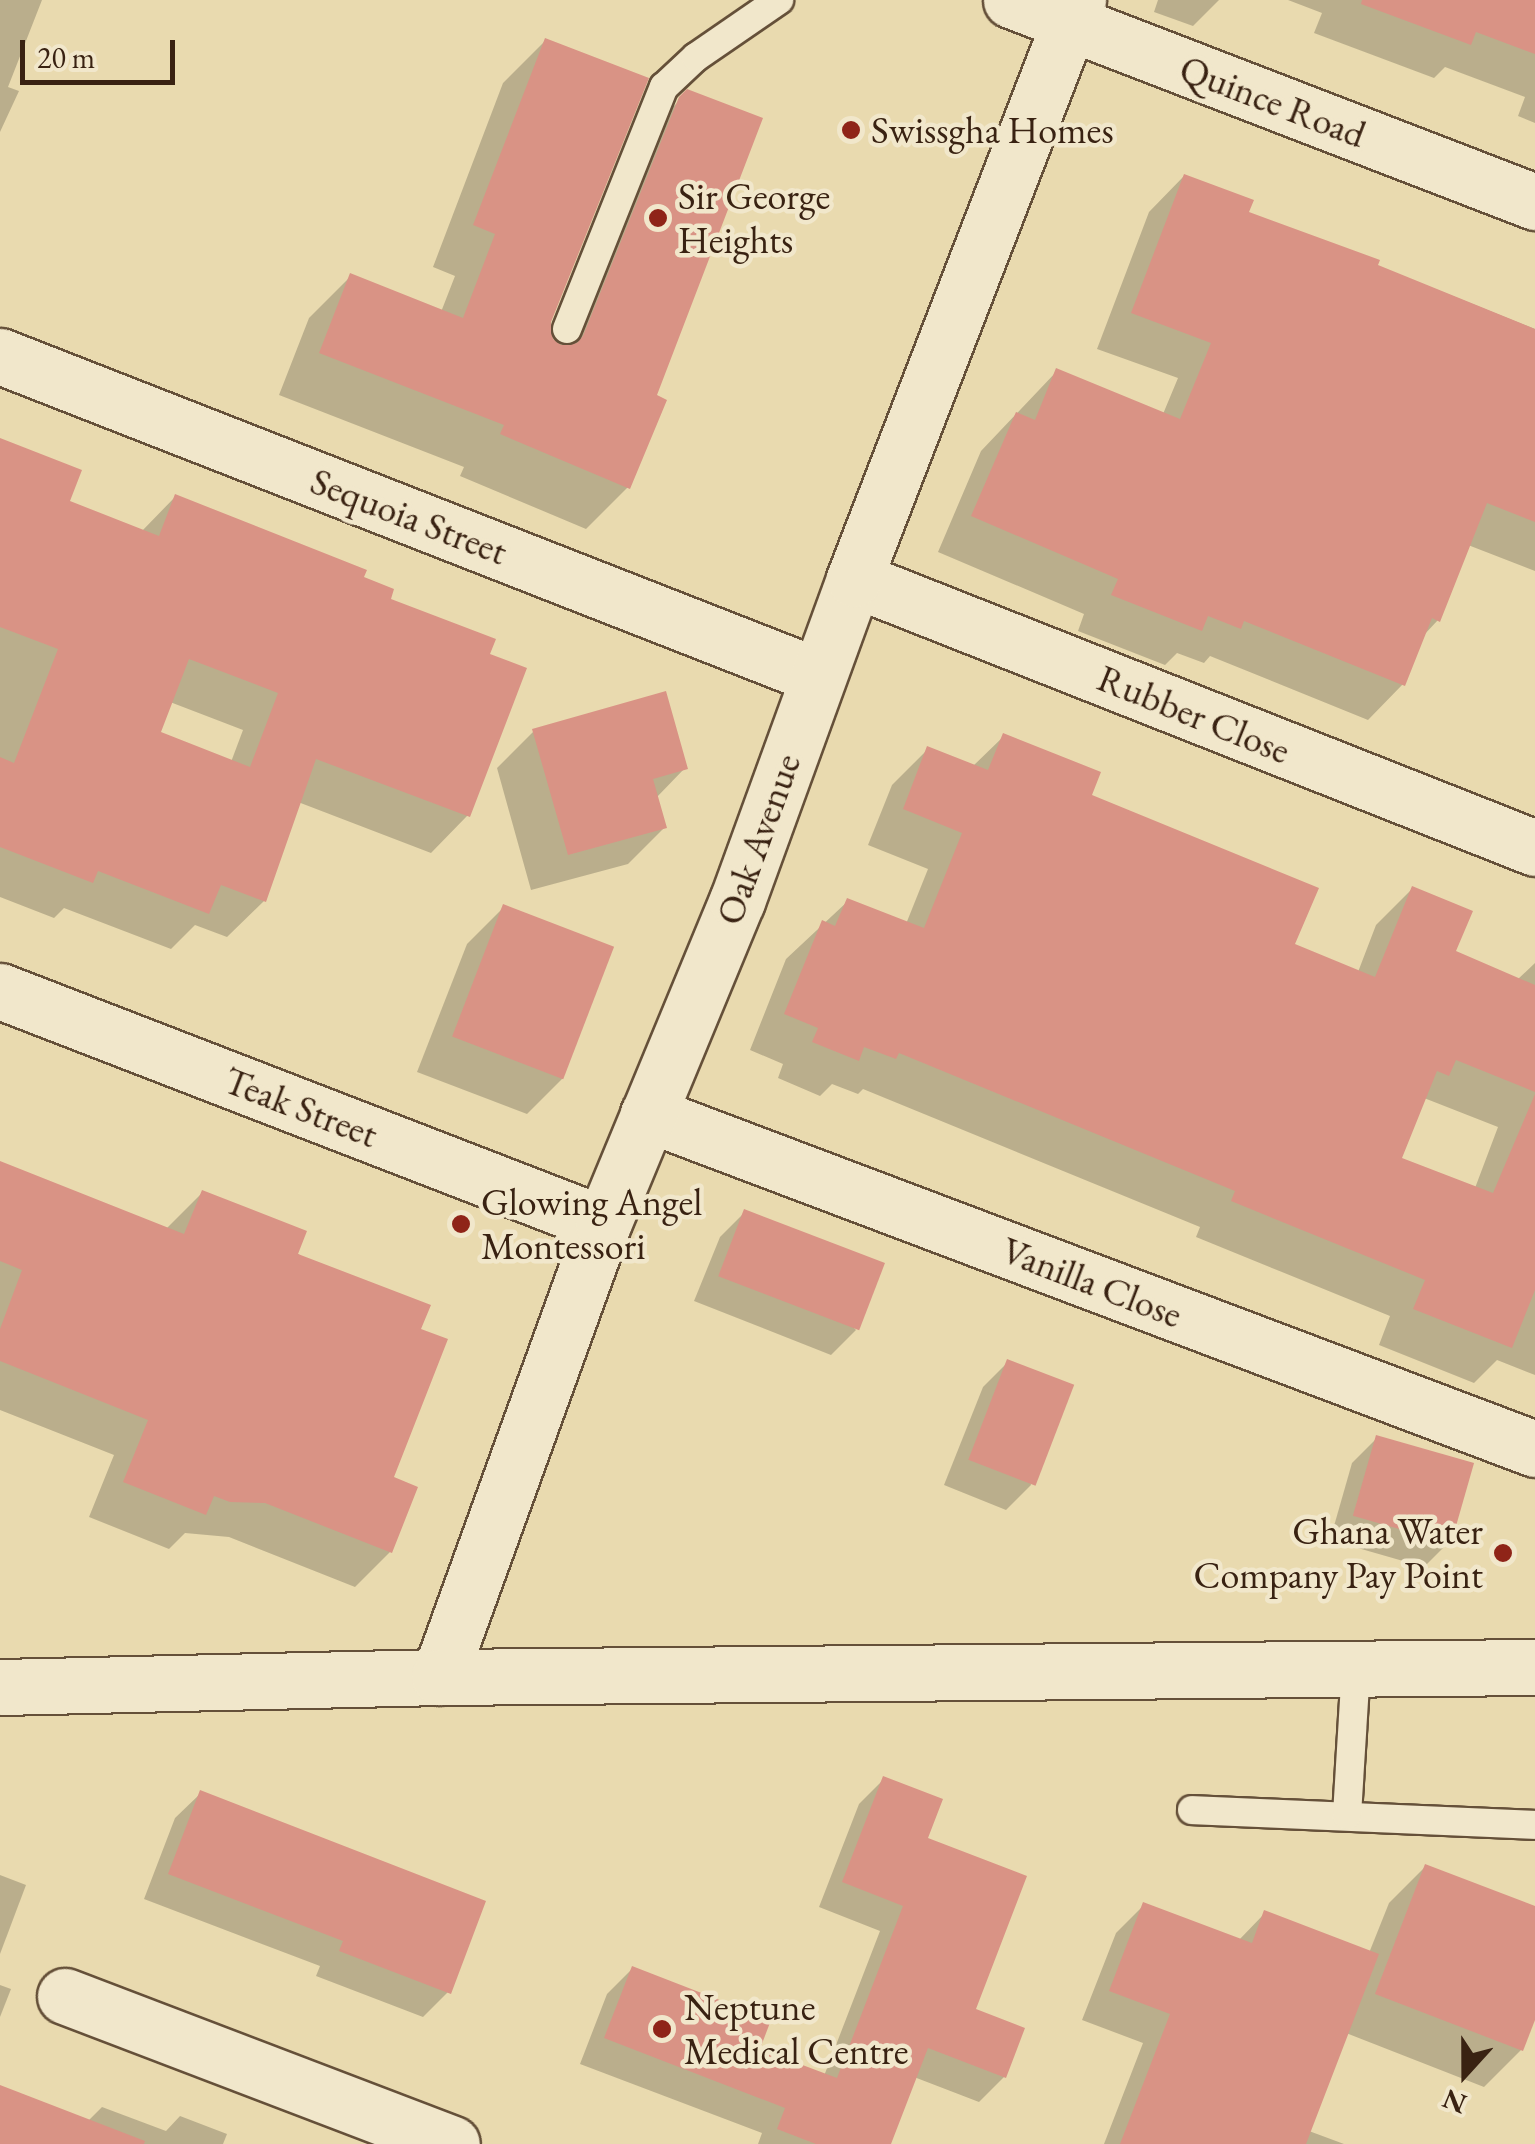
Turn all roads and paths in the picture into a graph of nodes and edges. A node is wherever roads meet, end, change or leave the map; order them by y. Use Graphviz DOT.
graph roads {
  1 [pos="778,0"];
  2 [pos="1011,0"];
  3 [pos="1074,11"];
  4 [pos="1535,202"];
  5 [pos="567,329"];
  6 [pos="0,356"];
  7 [pos="854,580"];
  8 [pos="818,676"];
  9 [pos="1535,848"];
  10 [pos="0,991"];
  11 [pos="648,1114"];
  12 [pos="602,1224"];
  13 [pos="1535,1449"];
  14 [pos="1535,1668"];
  15 [pos="1356,1669"];
  16 [pos="438,1678"];
  17 [pos="0,1688"];
  18 [pos="1192,1810"];
  19 [pos="1347,1815"];
  20 [pos="1535,1825"];
  21 [pos="65,1996"];
  22 [pos="452,2144"];
  1 -- 5 [label="lane"];
  2 -- 3 [label="street, Quince Road"];
  3 -- 4 [label="street, Quince Road"];
  3 -- 7 [label="street, Oak Avenue"];
  6 -- 8 [label="street, Sequoia Street"];
  7 -- 8 [label="street, Oak Avenue"];
  7 -- 9 [label="street, Rubber Close"];
  8 -- 11 [label="street, Oak Avenue"];
  10 -- 12 [label="street, Teak Street"];
  11 -- 12 [label="street, Oak Avenue"];
  11 -- 13 [label="street, Vanilla Close"];
  12 -- 16 [label="street, Oak Avenue"];
  14 -- 15 [label="street"];
  15 -- 16 [label="street"];
  15 -- 19 [label="lane"];
  16 -- 17 [label="street"];
  18 -- 19 [label="lane"];
  19 -- 20 [label="lane"];
  21 -- 22 [label="street"];
}
